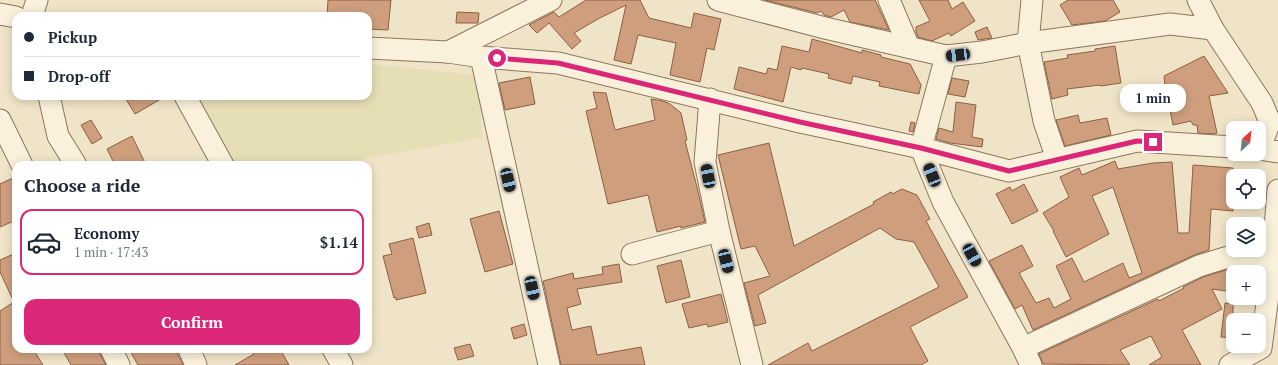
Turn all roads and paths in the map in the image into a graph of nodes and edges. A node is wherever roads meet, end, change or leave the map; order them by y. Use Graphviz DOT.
graph roads {
  1 [pos="37,0"];
  2 [pos="551,0"];
  3 [pos="718,0"];
  4 [pos="889,0"];
  5 [pos="1032,0"];
  6 [pos="1198,0"];
  7 [pos="33,12"];
  8 [pos="0,14"];
  9 [pos="12,16"];
  10 [pos="1213,29"];
  11 [pos="1028,43"];
  12 [pos="910,47"];
  13 [pos="372,48"];
  14 [pos="448,52"];
  15 [pos="946,56"];
  16 [pos="481,57"];
  17 [pos="710,99"];
  18 [pos="49,100"];
  19 [pos="187,100"];
  20 [pos="0,120"];
  21 [pos="1266,132"];
  22 [pos="1226,147"];
  23 [pos="921,148"];
  24 [pos="1266,150"];
  25 [pos="1278,152"];
  26 [pos="1057,159"];
  27 [pos="20,161"];
  28 [pos="74,161"];
  29 [pos="221,161"];
  30 [pos="1278,190"];
  31 [pos="719,231"];
  32 [pos="632,254"];
  33 [pos="1275,267"];
  34 [pos="113,353"];
  35 [pos="191,353"];
  36 [pos="335,353"];
  37 [pos="1027,356"];
  38 [pos="119,365"];
  39 [pos="196,365"];
  40 [pos="342,365"];
  41 [pos="550,365"];
  42 [pos="752,365"];
  43 [pos="1230,365"];
  1 -- 7 [label="street"];
  2 -- 14 [label="street"];
  3 -- 12 [label="street"];
  4 -- 12 [label="street"];
  5 -- 11 [label="street"];
  6 -- 10 [label="street"];
  8 -- 9 [label="street"];
  10 -- 11 [label="street"];
  10 -- 21 [label="street"];
  11 -- 15 [label="street"];
  11 -- 26 [label="street"];
  12 -- 15 [label="street"];
  13 -- 14 [label="street"];
  14 -- 16 [label="street"];
  15 -- 23 [label="street"];
  16 -- 17 [label="street"];
  16 -- 41 [label="street"];
  17 -- 23 [label="street"];
  17 -- 31 [label="street"];
  18 -- 28 [label="street"];
  19 -- 29 [label="street"];
  20 -- 27 [label="street"];
  22 -- 26 [label="street"];
  23 -- 26 [label="street"];
  23 -- 37 [label="street"];
  24 -- 25 [label="street"];
  30 -- 33 [label="street"];
  31 -- 32 [label="street"];
  31 -- 42 [label="street"];
  33 -- 37 [label="street"];
  33 -- 43 [label="street"];
  34 -- 38 [label="street"];
  35 -- 39 [label="street"];
  36 -- 40 [label="street"];
}
